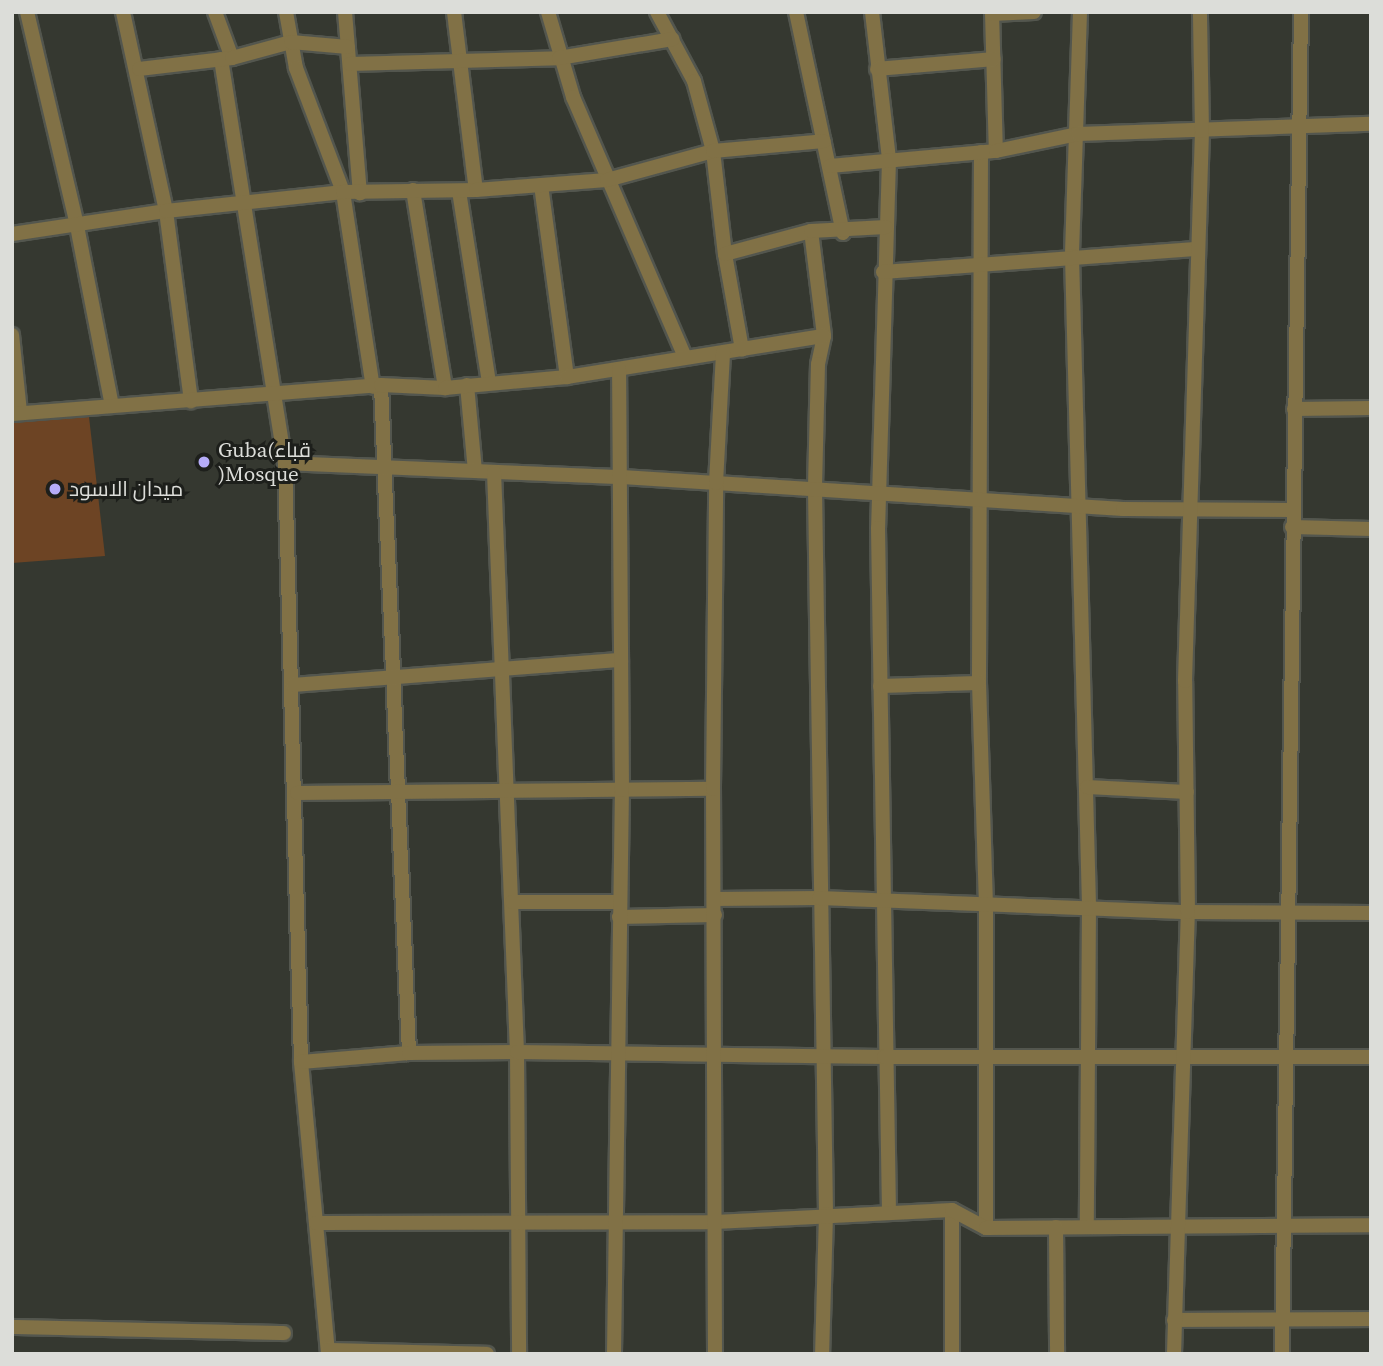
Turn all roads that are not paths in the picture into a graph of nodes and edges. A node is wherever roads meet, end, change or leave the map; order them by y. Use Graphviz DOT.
graph roads {
  1 [pos="27,12"];
  2 [pos="123,12"];
  3 [pos="215,12"];
  4 [pos="286,12"];
  5 [pos="345,12"];
  6 [pos="454,12"];
  7 [pos="548,12"];
  8 [pos="657,12"];
  9 [pos="796,12"];
  10 [pos="872,12"];
  11 [pos="1034,12"];
  12 [pos="1080,12"];
  13 [pos="1200,12"];
  14 [pos="1301,12"];
  15 [pos="992,13"];
  16 [pos="672,39"];
  17 [pos="290,42"];
  18 [pos="348,47"];
  19 [pos="559,58"];
  20 [pos="227,59"];
  21 [pos="994,59"];
  22 [pos="459,62"];
  23 [pos="350,64"];
  24 [pos="139,69"];
  25 [pos="877,69"];
  26 [pos="1299,124"];
  27 [pos="1371,124"];
  28 [pos="1202,131"];
  29 [pos="1078,134"];
  30 [pos="824,141"];
  31 [pos="713,151"];
  32 [pos="996,151"];
  33 [pos="981,152"];
  34 [pos="889,160"];
  35 [pos="830,166"];
  36 [pos="607,180"];
  37 [pos="541,185"];
  38 [pos="413,190"];
  39 [pos="476,190"];
  40 [pos="459,191"];
  41 [pos="343,192"];
  42 [pos="360,193"];
  43 [pos="247,201"];
  44 [pos="166,211"];
  45 [pos="77,226"];
  46 [pos="886,227"];
  47 [pos="811,231"];
  48 [pos="843,233"];
  49 [pos="12,234"];
  50 [pos="1195,249"];
  51 [pos="724,254"];
  52 [pos="1072,256"];
  53 [pos="979,264"];
  54 [pos="883,272"];
  55 [pos="12,335"];
  56 [pos="824,336"];
  57 [pos="743,349"];
  58 [pos="723,352"];
  59 [pos="685,357"];
  60 [pos="619,369"];
  61 [pos="567,377"];
  62 [pos="489,383"];
  63 [pos="467,385"];
  64 [pos="377,386"];
  65 [pos="445,388"];
  66 [pos="277,394"];
  67 [pos="191,401"];
  68 [pos="112,406"];
  69 [pos="1371,408"];
  70 [pos="1294,409"];
  71 [pos="16,413"];
  72 [pos="285,463"];
  73 [pos="382,468"];
  74 [pos="475,471"];
  75 [pos="494,472"];
  76 [pos="622,477"];
  77 [pos="716,483"];
  78 [pos="815,489"];
  79 [pos="878,493"];
  80 [pos="978,500"];
  81 [pos="1080,506"];
  82 [pos="1187,508"];
  83 [pos="1293,510"];
  84 [pos="1292,527"];
  85 [pos="1371,529"];
  86 [pos="621,660"];
  87 [pos="505,667"];
  88 [pos="396,677"];
  89 [pos="979,683"];
  90 [pos="293,685"];
  91 [pos="880,686"];
  92 [pos="1087,787"];
  93 [pos="713,789"];
  94 [pos="509,790"];
  95 [pos="622,790"];
  96 [pos="400,791"];
  97 [pos="1187,792"];
  98 [pos="297,793"];
  99 [pos="819,898"];
  100 [pos="714,899"];
  101 [pos="882,901"];
  102 [pos="512,902"];
  103 [pos="986,905"];
  104 [pos="1089,907"];
  105 [pos="619,910"];
  106 [pos="1188,912"];
  107 [pos="1371,912"];
  108 [pos="1287,914"];
  109 [pos="715,915"];
  110 [pos="517,1052"];
  111 [pos="409,1053"];
  112 [pos="620,1054"];
  113 [pos="715,1055"];
  114 [pos="1283,1055"];
  115 [pos="822,1056"];
  116 [pos="987,1056"];
  117 [pos="884,1057"];
  118 [pos="1371,1057"];
  119 [pos="1088,1058"];
  120 [pos="1184,1058"];
  121 [pos="302,1062"];
  122 [pos="952,1210"];
  123 [pos="889,1211"];
  124 [pos="826,1214"];
  125 [pos="519,1222"];
  126 [pos="615,1222"];
  127 [pos="715,1222"];
  128 [pos="316,1223"];
  129 [pos="1371,1225"];
  130 [pos="1056,1227"];
  131 [pos="1087,1227"];
  132 [pos="1281,1227"];
  133 [pos="986,1228"];
  134 [pos="1176,1229"];
  135 [pos="1281,1317"];
  136 [pos="1371,1319"];
  137 [pos="1174,1320"];
  138 [pos="12,1327"];
  139 [pos="284,1333"];
  140 [pos="328,1352"];
  141 [pos="487,1354"];
  142 [pos="519,1354"];
  143 [pos="614,1354"];
  144 [pos="715,1354"];
  145 [pos="822,1354"];
  146 [pos="953,1354"];
  147 [pos="1057,1354"];
  148 [pos="1174,1354"];
  149 [pos="1282,1354"];
  1 -- 45 [label="street"];
  2 -- 24 [label="street"];
  3 -- 20 [label="street"];
  4 -- 17 [label="street"];
  5 -- 18 [label="street"];
  6 -- 22 [label="street"];
  7 -- 19 [label="street"];
  8 -- 16 [label="street"];
  9 -- 30 [label="street"];
  10 -- 25 [label="street"];
  11 -- 15 [label="street"];
  12 -- 29 [label="street"];
  13 -- 28 [label="street"];
  14 -- 26 [label="street"];
  15 -- 21 [label="street"];
  16 -- 19 [label="street"];
  16 -- 31 [label="street"];
  17 -- 18 [label="street"];
  17 -- 20 [label="street"];
  17 -- 41 [label="street"];
  18 -- 23 [label="street"];
  19 -- 22 [label="street"];
  19 -- 36 [label="street"];
  20 -- 24 [label="street"];
  20 -- 43 [label="street"];
  21 -- 25 [label="street"];
  21 -- 32 [label="street"];
  22 -- 23 [label="street"];
  22 -- 39 [label="street"];
  23 -- 42 [label="street"];
  24 -- 44 [label="street"];
  25 -- 34 [label="street"];
  26 -- 27 [label="street"];
  26 -- 28 [label="street"];
  26 -- 70 [label="street"];
  28 -- 29 [label="street"];
  28 -- 50 [label="street"];
  29 -- 32 [label="street"];
  29 -- 52 [label="street"];
  30 -- 31 [label="street"];
  30 -- 35 [label="street"];
  31 -- 36 [label="street"];
  31 -- 51 [label="street"];
  32 -- 33 [label="street"];
  33 -- 34 [label="street"];
  33 -- 53 [label="street"];
  34 -- 35 [label="street"];
  34 -- 46 [label="street"];
  35 -- 48 [label="street"];
  36 -- 37 [label="street"];
  36 -- 59 [label="street"];
  37 -- 39 [label="street"];
  37 -- 61 [label="street"];
  38 -- 40 [label="street"];
  38 -- 42 [label="street"];
  38 -- 65 [label="street"];
  39 -- 40 [label="street"];
  40 -- 62 [label="street"];
  41 -- 42 [label="street"];
  41 -- 43 [label="street"];
  41 -- 64 [label="street"];
  43 -- 44 [label="street"];
  43 -- 66 [label="street"];
  44 -- 45 [label="street"];
  44 -- 67 [label="street"];
  45 -- 49 [label="street"];
  45 -- 68 [label="street"];
  46 -- 48 [label="street"];
  46 -- 54 [label="street"];
  47 -- 48 [label="street"];
  47 -- 51 [label="street"];
  47 -- 56 [label="street"];
  50 -- 52 [label="street"];
  50 -- 82 [label="street"];
  51 -- 57 [label="street"];
  52 -- 53 [label="street"];
  52 -- 81 [label="street"];
  53 -- 54 [label="street"];
  53 -- 80 [label="street"];
  54 -- 79 [label="street"];
  55 -- 71 [label="street"];
  56 -- 57 [label="street"];
  56 -- 78 [label="street"];
  57 -- 58 [label="street"];
  58 -- 59 [label="street"];
  58 -- 77 [label="street"];
  59 -- 60 [label="street"];
  60 -- 61 [label="street"];
  60 -- 76 [label="street"];
  61 -- 62 [label="street"];
  62 -- 63 [label="street"];
  63 -- 65 [label="street"];
  63 -- 74 [label="street"];
  64 -- 65 [label="street"];
  64 -- 66 [label="street"];
  64 -- 73 [label="street"];
  66 -- 67 [label="street"];
  66 -- 72 [label="street"];
  67 -- 68 [label="street"];
  68 -- 71 [label="street"];
  69 -- 70 [label="street"];
  70 -- 83 [label="street"];
  72 -- 73 [label="street"];
  72 -- 90 [label="street"];
  73 -- 74 [label="street"];
  73 -- 88 [label="street"];
  74 -- 75 [label="street"];
  75 -- 76 [label="street"];
  75 -- 87 [label="street"];
  76 -- 77 [label="street"];
  76 -- 86 [label="street"];
  77 -- 78 [label="street"];
  77 -- 93 [label="street"];
  78 -- 79 [label="street"];
  78 -- 99 [label="street"];
  79 -- 80 [label="street"];
  79 -- 91 [label="street"];
  80 -- 81 [label="street"];
  80 -- 89 [label="street"];
  81 -- 82 [label="street"];
  81 -- 92 [label="street"];
  82 -- 83 [label="street"];
  82 -- 97 [label="street"];
  83 -- 84 [label="street"];
  84 -- 85 [label="street"];
  84 -- 108 [label="street"];
  86 -- 87 [label="street"];
  86 -- 95 [label="street"];
  87 -- 88 [label="street"];
  87 -- 94 [label="street"];
  88 -- 90 [label="street"];
  88 -- 96 [label="street"];
  89 -- 91 [label="street"];
  89 -- 103 [label="street"];
  90 -- 98 [label="street"];
  91 -- 101 [label="street"];
  92 -- 97 [label="street"];
  92 -- 104 [label="street"];
  93 -- 95 [label="street"];
  93 -- 100 [label="street"];
  94 -- 95 [label="street"];
  94 -- 96 [label="street"];
  94 -- 102 [label="street"];
  95 -- 105 [label="street"];
  96 -- 98 [label="street"];
  96 -- 111 [label="street"];
  97 -- 106 [label="street"];
  98 -- 121 [label="street"];
  99 -- 100 [label="street"];
  99 -- 101 [label="street"];
  99 -- 115 [label="street"];
  100 -- 109 [label="street"];
  101 -- 103 [label="street"];
  101 -- 117 [label="street"];
  102 -- 105 [label="street"];
  102 -- 110 [label="street"];
  103 -- 104 [label="street"];
  103 -- 116 [label="street"];
  104 -- 106 [label="street"];
  104 -- 119 [label="street"];
  105 -- 109 [label="street"];
  105 -- 112 [label="street"];
  106 -- 108 [label="street"];
  106 -- 120 [label="street"];
  107 -- 108 [label="street"];
  108 -- 114 [label="street"];
  109 -- 113 [label="street"];
  110 -- 111 [label="street"];
  110 -- 112 [label="street"];
  110 -- 125 [label="street"];
  111 -- 121 [label="street"];
  112 -- 113 [label="street"];
  112 -- 126 [label="street"];
  113 -- 115 [label="street"];
  113 -- 127 [label="street"];
  114 -- 118 [label="street"];
  114 -- 120 [label="street"];
  114 -- 132 [label="street"];
  115 -- 117 [label="street"];
  115 -- 124 [label="street"];
  116 -- 117 [label="street"];
  116 -- 119 [label="street"];
  116 -- 133 [label="street"];
  117 -- 123 [label="street"];
  119 -- 120 [label="street"];
  119 -- 131 [label="street"];
  120 -- 134 [label="street"];
  121 -- 128 [label="street"];
  122 -- 123 [label="street"];
  122 -- 133 [label="street"];
  122 -- 146 [label="street"];
  123 -- 124 [label="street"];
  124 -- 127 [label="street"];
  124 -- 145 [label="street"];
  125 -- 126 [label="street"];
  125 -- 128 [label="street"];
  125 -- 142 [label="street"];
  126 -- 127 [label="street"];
  126 -- 143 [label="street"];
  127 -- 144 [label="street"];
  128 -- 140 [label="street"];
  129 -- 132 [label="street"];
  130 -- 131 [label="street"];
  130 -- 133 [label="street"];
  130 -- 147 [label="street"];
  131 -- 134 [label="street"];
  132 -- 134 [label="street"];
  132 -- 135 [label="street"];
  134 -- 137 [label="street"];
  135 -- 136 [label="street"];
  135 -- 137 [label="street"];
  135 -- 149 [label="street"];
  137 -- 148 [label="street"];
  138 -- 139 [label="street"];
  140 -- 141 [label="street"];
}
